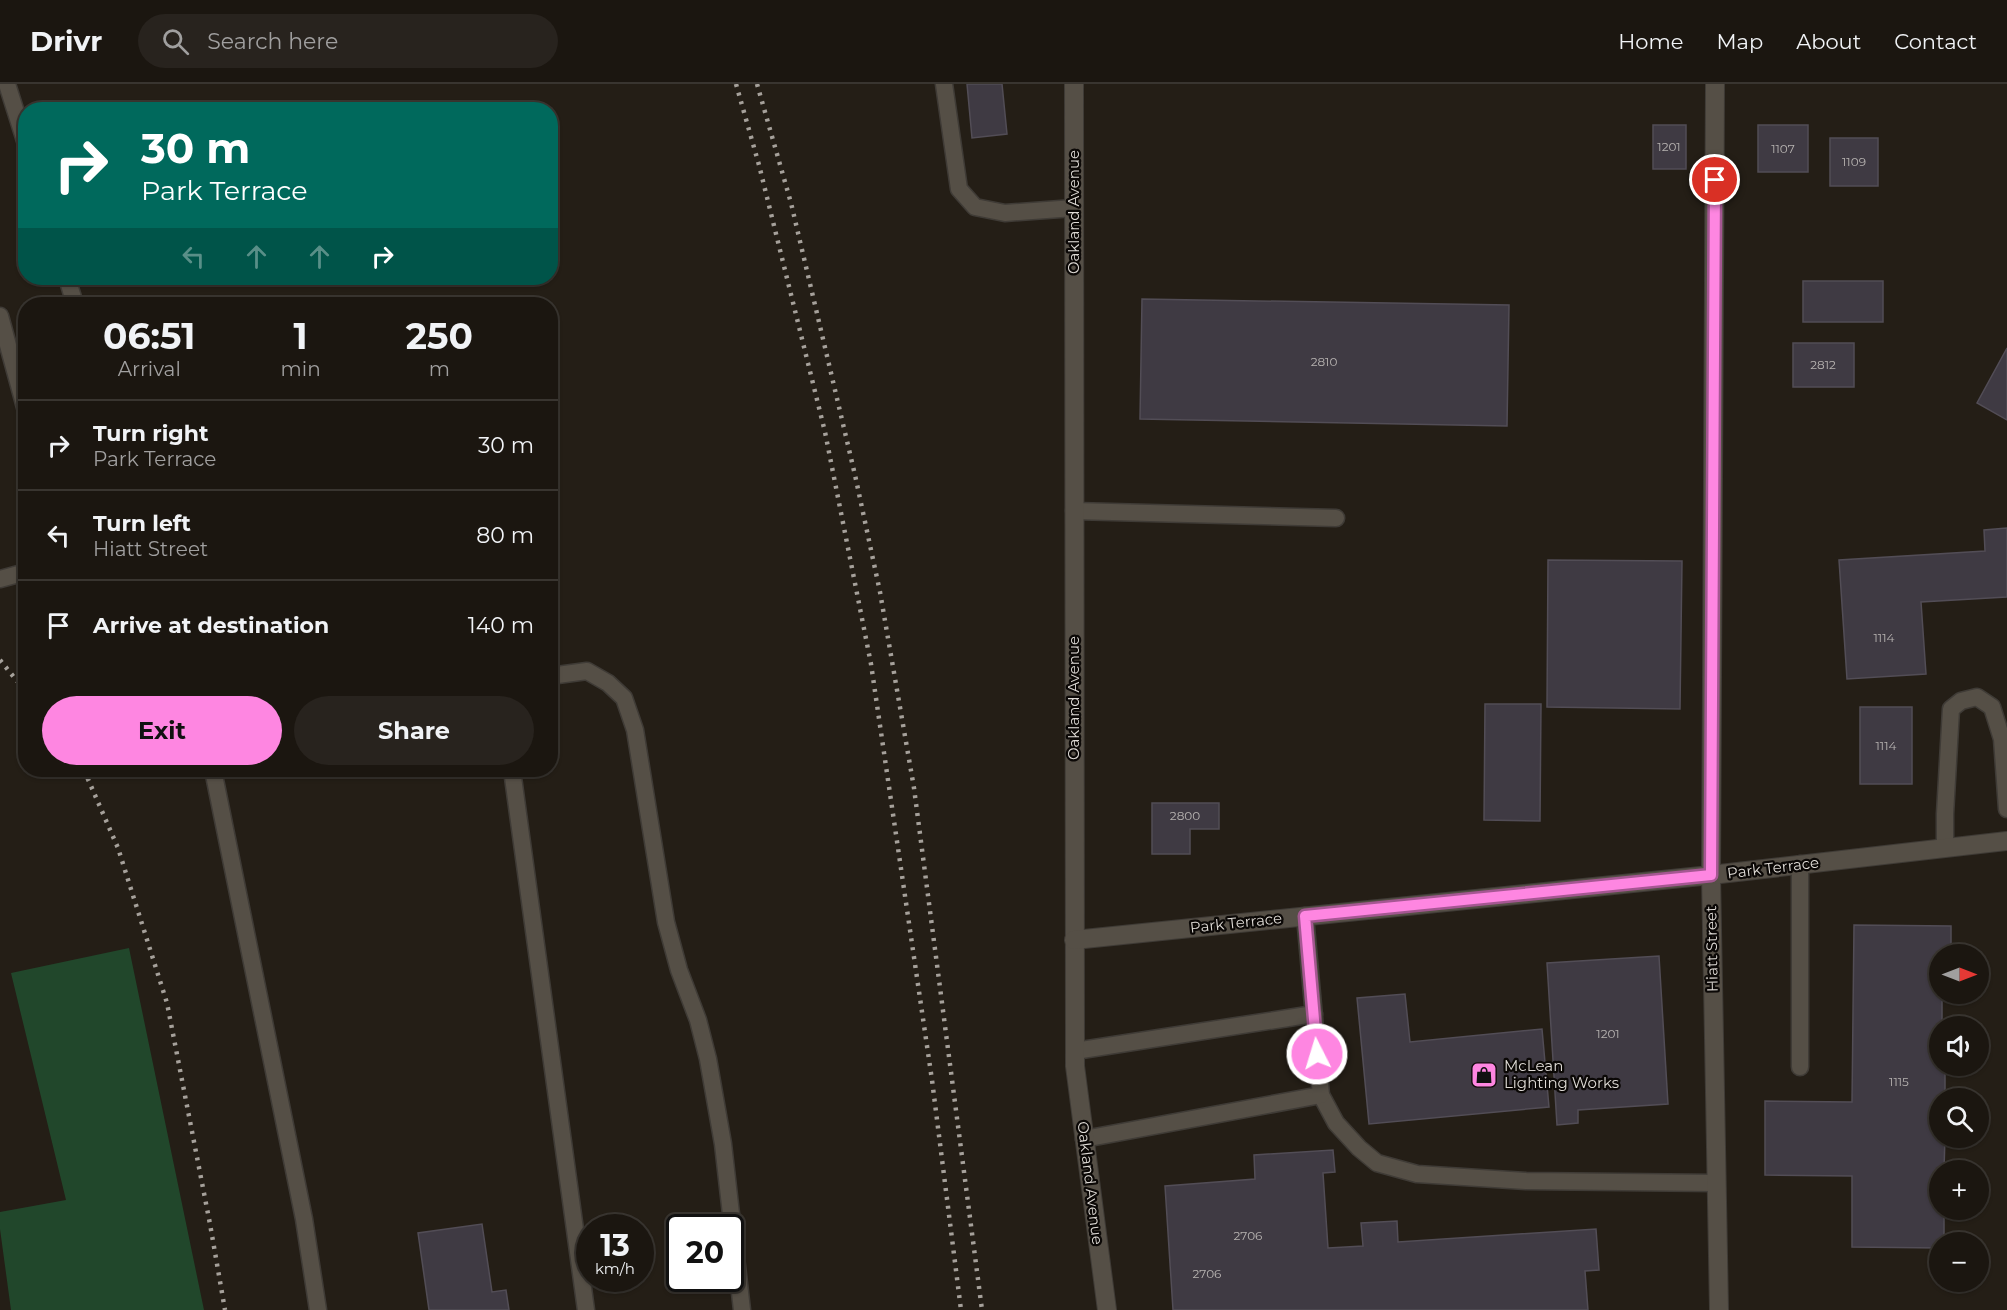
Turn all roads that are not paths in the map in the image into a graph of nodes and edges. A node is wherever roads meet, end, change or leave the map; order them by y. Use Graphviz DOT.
graph roads {
  1 [pos="7,84"];
  2 [pos="944,84"];
  3 [pos="1074,84"];
  4 [pos="1715,84"];
  5 [pos="18,119"];
  6 [pos="1074,208"];
  7 [pos="0,316"];
  8 [pos="18,382"];
  9 [pos="1074,511"];
  10 [pos="1336,518"];
  11 [pos="18,574"];
  12 [pos="0,579"];
  13 [pos="558,675"];
  14 [pos="214,777"];
  15 [pos="513,777"];
  16 [pos="2007,809"];
  17 [pos="2007,841"];
  18 [pos="1946,848"];
  19 [pos="1800,864"];
  20 [pos="1711,875"];
  21 [pos="1305,916"];
  22 [pos="1074,940"];
  23 [pos="1314,1014"];
  24 [pos="1075,1051"];
  25 [pos="1800,1067"];
  26 [pos="1321,1095"];
  27 [pos="1084,1139"];
  28 [pos="1716,1183"];
  29 [pos="318,1310"];
  30 [pos="586,1310"];
  31 [pos="742,1310"];
  32 [pos="1107,1310"];
  33 [pos="1719,1310"];
  1 -- 5 [label="lane"];
  2 -- 6 [label="lane"];
  3 -- 6 [label="street, Oakland Avenue"];
  4 -- 20 [label="street, Hiatt Street"];
  6 -- 9 [label="street, Oakland Avenue"];
  7 -- 8 [label="lane"];
  9 -- 10 [label="lane"];
  9 -- 22 [label="street, Oakland Avenue"];
  11 -- 12 [label="lane"];
  13 -- 31 [label="lane"];
  14 -- 29 [label="lane"];
  15 -- 30 [label="lane"];
  16 -- 18 [label="lane"];
  17 -- 18 [label="street, Park Terrace"];
  18 -- 19 [label="street, Park Terrace"];
  19 -- 20 [label="street, Park Terrace"];
  19 -- 25 [label="lane"];
  20 -- 21 [label="street, Park Terrace"];
  20 -- 28 [label="street, Hiatt Street"];
  21 -- 22 [label="street, Park Terrace"];
  21 -- 23 [label="lane"];
  22 -- 24 [label="street, Oakland Avenue"];
  23 -- 24 [label="lane"];
  23 -- 26 [label="lane"];
  24 -- 27 [label="street, Oakland Avenue"];
  26 -- 27 [label="lane"];
  26 -- 28 [label="lane"];
  27 -- 32 [label="street, Oakland Avenue"];
  28 -- 33 [label="street, Hiatt Street"];
}
